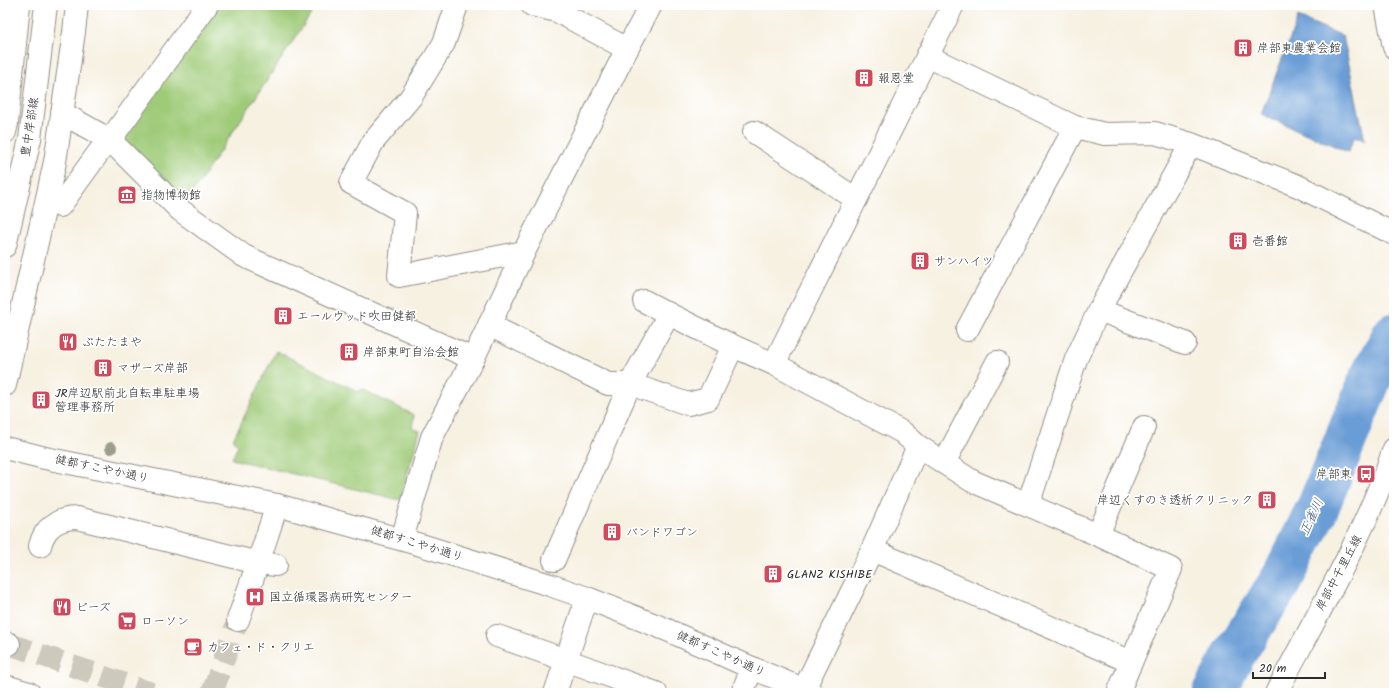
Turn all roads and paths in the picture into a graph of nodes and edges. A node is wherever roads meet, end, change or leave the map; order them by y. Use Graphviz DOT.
graph roads {
  1 [pos="19,5"];
  2 [pos="46,5"];
  3 [pos="77,5"];
  4 [pos="207,5"];
  5 [pos="457,5"];
  6 [pos="532,5"];
  7 [pos="651,5"];
  8 [pos="953,5"];
  9 [pos="1386,5"];
  10 [pos="1394,47"];
  11 [pos="627,49"];
  12 [pos="926,56"];
  13 [pos="62,113"];
  14 [pos="1075,127"];
  15 [pos="5,132"];
  16 [pos="754,132"];
  17 [pos="110,140"];
  18 [pos="1191,144"];
  19 [pos="856,200"];
  20 [pos="60,206"];
  21 [pos="1394,234"];
  22 [pos="5,246"];
  23 [pos="524,252"];
  24 [pos="644,301"];
  25 [pos="1099,310"];
  26 [pos="669,314"];
  27 [pos="489,324"];
  28 [pos="967,330"];
  29 [pos="1185,343"];
  30 [pos="733,346"];
  31 [pos="472,359"];
  32 [pos="998,362"];
  33 [pos="774,364"];
  34 [pos="630,384"];
  35 [pos="5,385"];
  36 [pos="1144,427"];
  37 [pos="918,446"];
  38 [pos="5,448"];
  39 [pos="1394,449"];
  40 [pos="944,463"];
  41 [pos="277,505"];
  42 [pos="1028,505"];
  43 [pos="1098,535"];
  44 [pos="402,539"];
  45 [pos="40,546"];
  46 [pos="872,550"];
  47 [pos="554,560"];
  48 [pos="267,564"];
  49 [pos="587,598"];
  50 [pos="238,620"];
  51 [pos="497,636"];
  52 [pos="566,660"];
  53 [pos="1131,662"];
  54 [pos="752,668"];
  55 [pos="5,686"];
  56 [pos="808,691"];
  57 [pos="29,693"];
  58 [pos="555,693"];
  59 [pos="656,693"];
  60 [pos="742,693"];
  61 [pos="1118,693"];
  62 [pos="1276,693"];
  1 -- 15 [label="street, 豊中岸部線"];
  2 -- 22 [label="street, 豊中岸部線"];
  3 -- 13 [label="street"];
  4 -- 17 [label="street"];
  5 -- 23 [label="street"];
  6 -- 11 [label="street"];
  7 -- 11 [label="street"];
  8 -- 12 [label="street"];
  9 -- 10 [label="street"];
  11 -- 23 [label="street"];
  12 -- 14 [label="street"];
  12 -- 19 [label="street"];
  13 -- 17 [label="street"];
  13 -- 35 [label="street"];
  14 -- 18 [label="street"];
  14 -- 28 [label="street"];
  16 -- 19 [label="street"];
  17 -- 20 [label="street"];
  17 -- 31 [label="street"];
  18 -- 21 [label="street"];
  18 -- 25 [label="street"];
  19 -- 33 [label="street"];
  23 -- 27 [label="street"];
  24 -- 26 [label="street"];
  25 -- 29 [label="street"];
  25 -- 42 [label="street"];
  26 -- 30 [label="street"];
  26 -- 34 [label="street"];
  27 -- 31 [label="street"];
  27 -- 34 [label="street"];
  30 -- 33 [label="street"];
  30 -- 34 [label="street"];
  31 -- 44 [label="street"];
  32 -- 40 [label="street"];
  33 -- 37 [label="street"];
  34 -- 47 [label="street"];
  36 -- 43 [label="street"];
  37 -- 40 [label="street"];
  37 -- 46 [label="street"];
  38 -- 41 [label="street, 健都すこやか通り"];
  39 -- 62 [label="street, 岸部中千里丘線"];
  40 -- 42 [label="street"];
  41 -- 44 [label="street, 健都すこやか通り"];
  41 -- 48 [label="street"];
  42 -- 43 [label="street"];
  43 -- 53 [label="street"];
  44 -- 49 [label="street, 健都すこやか通り"];
  45 -- 48 [label="street"];
  46 -- 53 [label="street"];
  46 -- 56 [label="street"];
  48 -- 50 [label="street"];
  49 -- 52 [label="street"];
  49 -- 54 [label="street, 健都すこやか通り"];
  51 -- 52 [label="street"];
  52 -- 58 [label="street"];
  52 -- 59 [label="street"];
  53 -- 61 [label="street"];
  54 -- 56 [label="street, 健都すこやか通り"];
  54 -- 60 [label="street"];
  55 -- 57 [label="street"];
}
